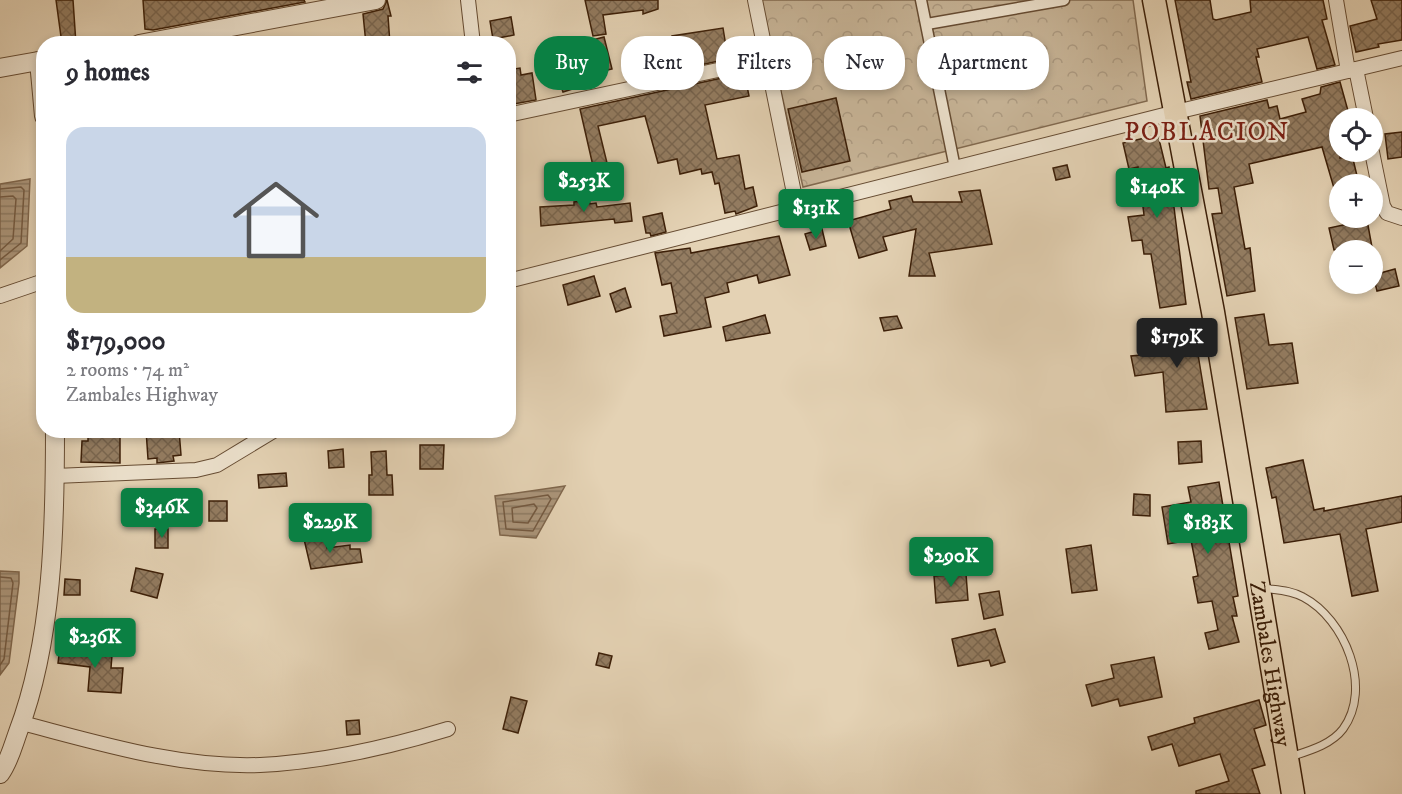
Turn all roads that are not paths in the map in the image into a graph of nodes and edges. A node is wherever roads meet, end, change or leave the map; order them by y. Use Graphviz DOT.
graph roads {
  1 [pos="376,0"];
  2 [pos="468,0"];
  3 [pos="755,0"];
  4 [pos="921,0"];
  5 [pos="1064,0"];
  6 [pos="1154,0"];
  7 [pos="1335,0"];
  8 [pos="927,24"];
  9 [pos="182,36"];
  10 [pos="472,36"];
  11 [pos="764,36"];
  12 [pos="1402,58"];
  13 [pos="36,62"];
  14 [pos="0,68"];
  15 [pos="716,70"];
  16 [pos="1352,70"];
  17 [pos="775,90"];
  18 [pos="1363,108"];
  19 [pos="516,112"];
  20 [pos="1176,112"];
  21 [pos="1374,162"];
  22 [pos="955,168"];
  23 [pos="797,208"];
  24 [pos="1402,218"];
  25 [pos="516,279"];
  26 [pos="36,284"];
  27 [pos="0,296"];
  28 [pos="55,438"];
  29 [pos="262,438"];
  30 [pos="55,476"];
  31 [pos="1259,588"];
  32 [pos="22,723"];
  33 [pos="448,729"];
  34 [pos="1287,758"];
  35 [pos="0,774"];
  36 [pos="1293,794"];
  1 -- 9 [label="street"];
  2 -- 10 [label="street"];
  3 -- 11 [label="street"];
  4 -- 8 [label="street"];
  5 -- 8 [label="street"];
  6 -- 20 [label="main road, Zambales Highway"];
  7 -- 16 [label="street"];
  8 -- 22 [label="street"];
  12 -- 16 [label="street"];
  13 -- 14 [label="street"];
  15 -- 19 [label="street"];
  16 -- 18 [label="street"];
  16 -- 20 [label="street"];
  17 -- 23 [label="street"];
  20 -- 22 [label="street"];
  20 -- 31 [label="main road, Zambales Highway"];
  21 -- 24 [label="street"];
  22 -- 23 [label="street"];
  23 -- 25 [label="street"];
  26 -- 27 [label="street"];
  28 -- 30 [label="street"];
  29 -- 30 [label="street"];
  30 -- 32 [label="street"];
  31 -- 34 [label="main road, Zambales Highway"];
  31 -- 34 [label="lane"];
  32 -- 33 [label="street"];
  32 -- 35 [label="street"];
  34 -- 36 [label="main road, Zambales Highway"];
}
